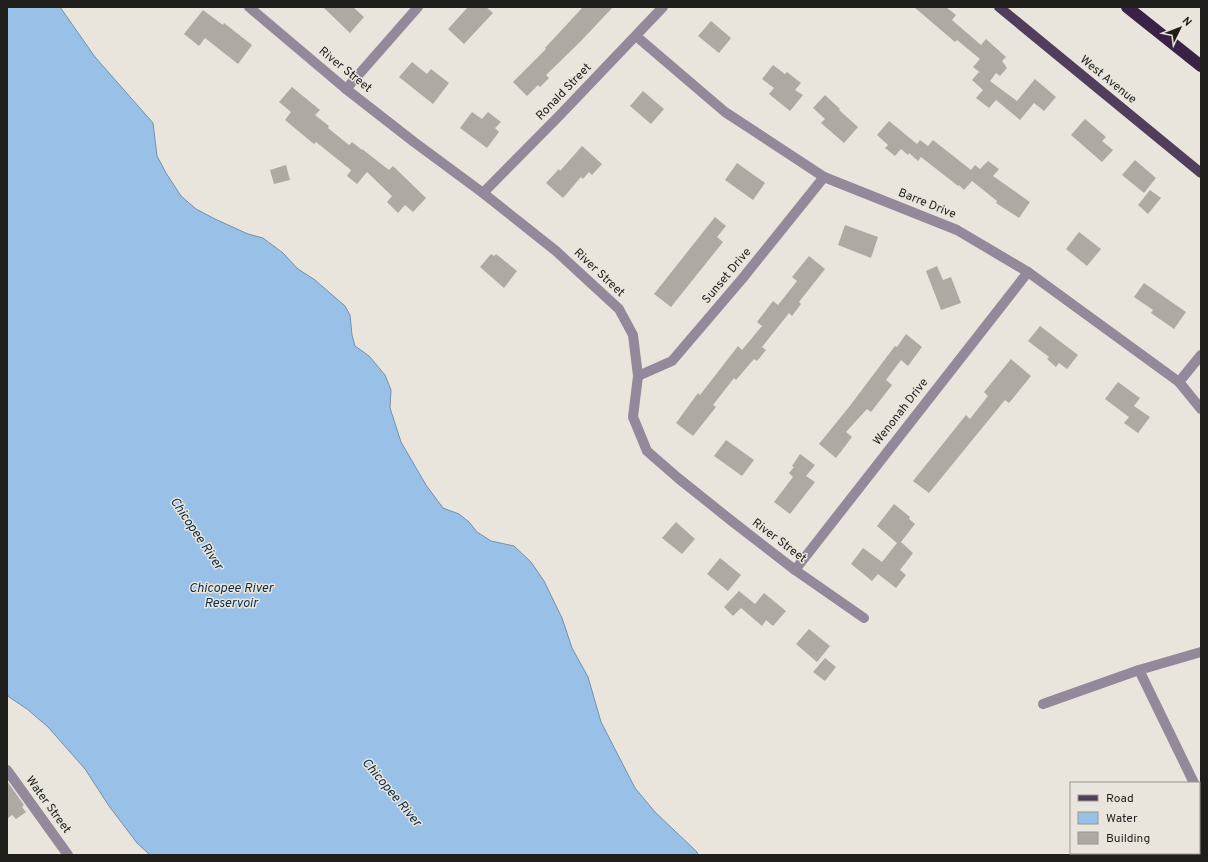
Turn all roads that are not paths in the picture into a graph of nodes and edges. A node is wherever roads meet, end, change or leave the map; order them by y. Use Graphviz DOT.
graph roads {
  1 [pos="249,7"];
  2 [pos="418,7"];
  3 [pos="663,7"];
  4 [pos="999,7"];
  5 [pos="1127,7"];
  6 [pos="636,36"];
  7 [pos="1201,66"];
  8 [pos="346,89"];
  9 [pos="1201,173"];
  10 [pos="824,177"];
  11 [pos="483,193"];
  12 [pos="1028,272"];
  13 [pos="1201,355"];
  14 [pos="638,376"];
  15 [pos="1179,382"];
  16 [pos="1201,409"];
  17 [pos="795,570"];
  18 [pos="864,618"];
  19 [pos="1201,652"];
  20 [pos="1138,670"];
  21 [pos="1043,704"];
  22 [pos="7,770"];
  23 [pos="1194,782"];
  24 [pos="68,855"];
  1 -- 8 [label="street, River Street"];
  2 -- 8 [label="street"];
  3 -- 6 [label="street, Ronald Street"];
  4 -- 9 [label="main road, West Avenue"];
  5 -- 7 [label="highway"];
  6 -- 10 [label="street, Barre Drive"];
  6 -- 11 [label="street, Ronald Street"];
  8 -- 11 [label="street, River Street"];
  10 -- 12 [label="street, Barre Drive"];
  10 -- 14 [label="street, Sunset Drive"];
  11 -- 14 [label="street, River Street"];
  12 -- 15 [label="street, Barre Drive"];
  12 -- 17 [label="street, Wenonah Drive"];
  13 -- 15 [label="street"];
  14 -- 17 [label="street, River Street"];
  15 -- 16 [label="street, Barre Drive"];
  17 -- 18 [label="street, River Street"];
  19 -- 20 [label="street"];
  20 -- 21 [label="street"];
  20 -- 23 [label="street"];
  22 -- 24 [label="street, Water Street"];
}
